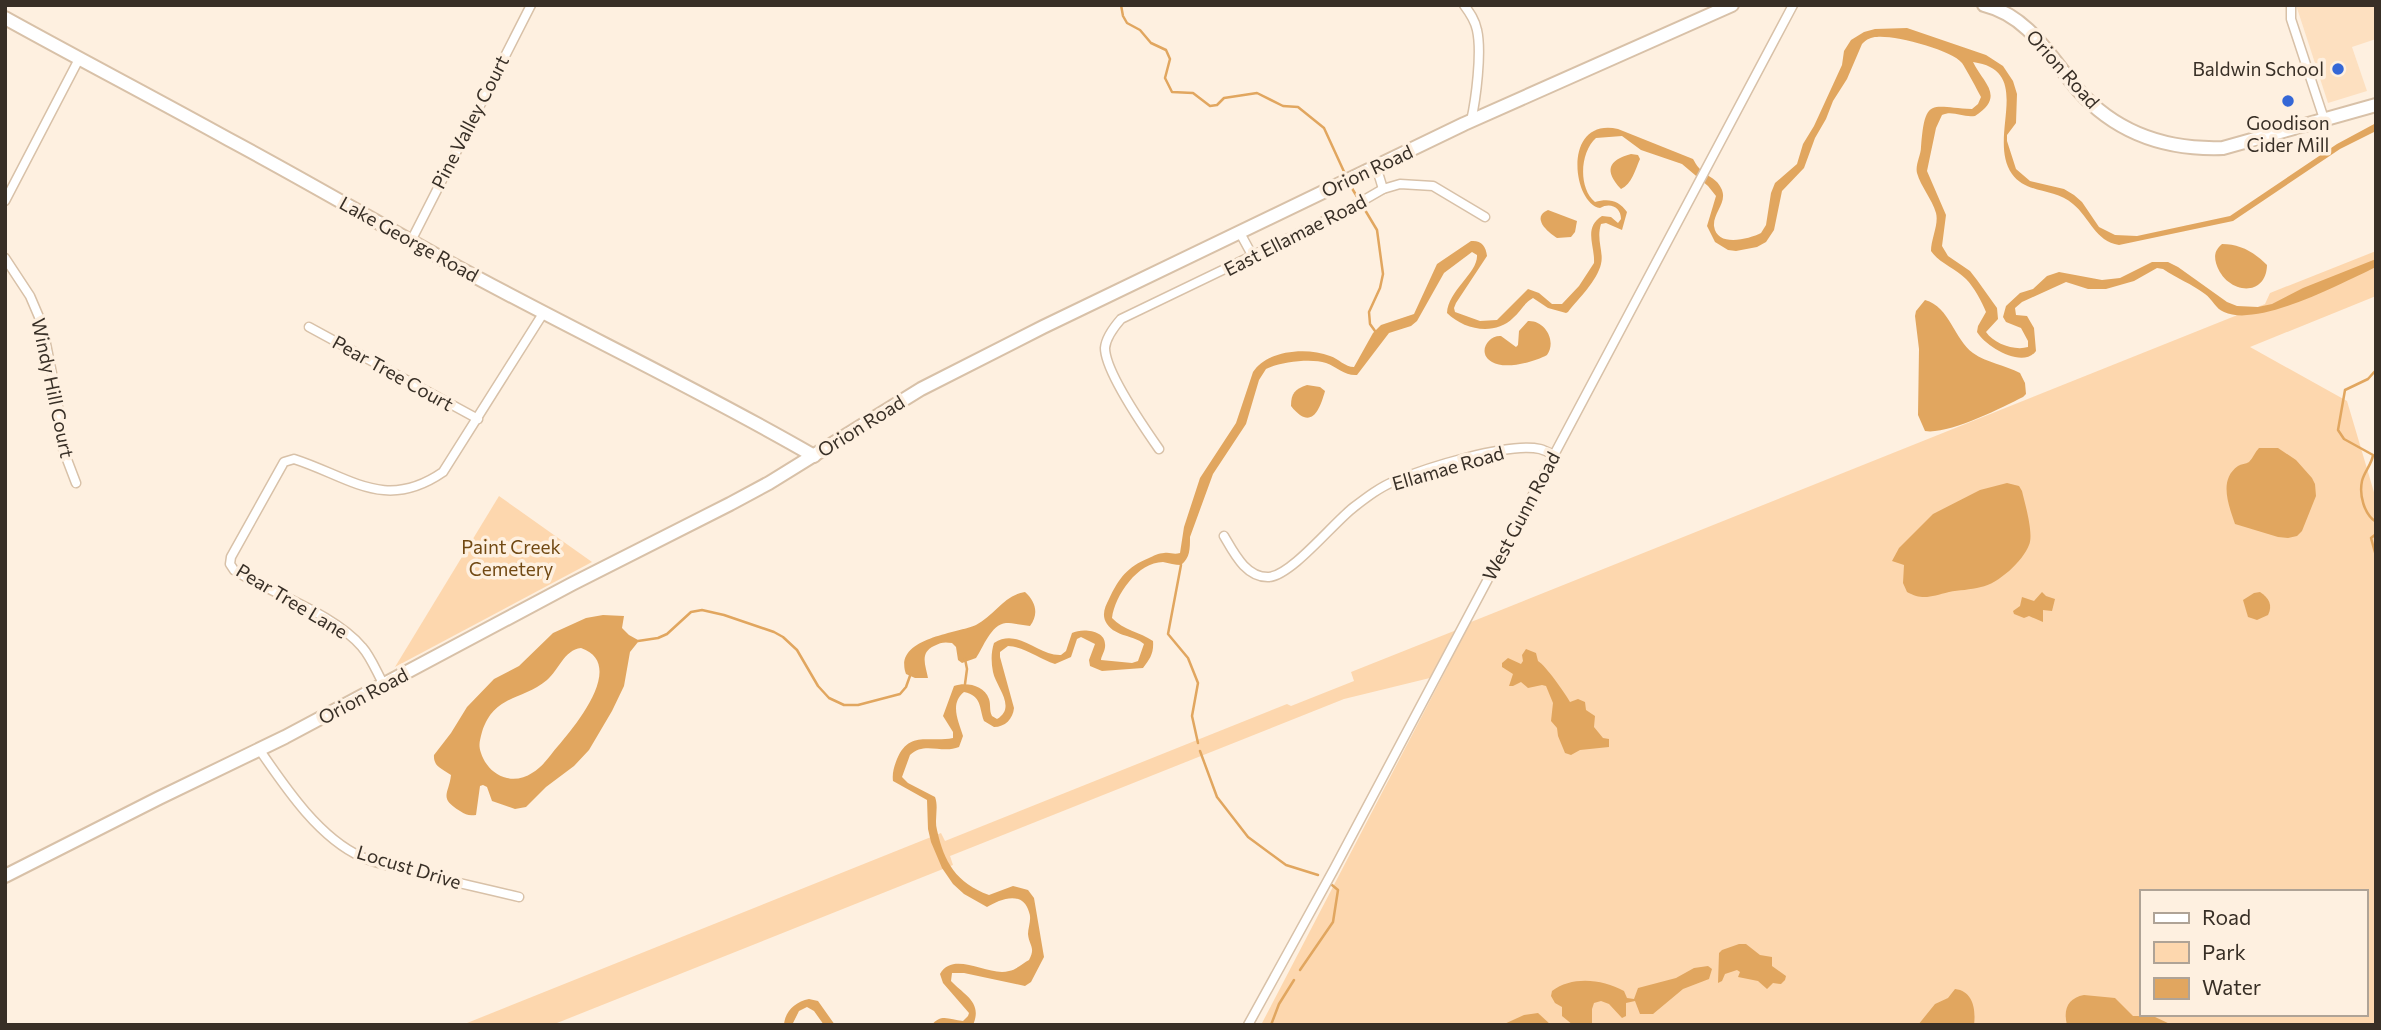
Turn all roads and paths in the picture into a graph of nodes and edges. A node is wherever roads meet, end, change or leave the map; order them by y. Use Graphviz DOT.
graph roads {
  1 [pos="531,5"];
  2 [pos="1464,5"];
  3 [pos="1732,5"];
  4 [pos="1984,5"];
  5 [pos="2291,5"];
  6 [pos="1793,6"];
  7 [pos="5,18"];
  8 [pos="79,59"];
  9 [pos="2376,106"];
  10 [pos="2324,119"];
  11 [pos="1471,121"];
  12 [pos="1376,166"];
  13 [pos="1383,189"];
  14 [pos="5,201"];
  15 [pos="1485,217"];
  16 [pos="1239,231"];
  17 [pos="411,241"];
  18 [pos="1252,255"];
  19 [pos="5,258"];
  20 [pos="544,312"];
  21 [pos="309,327"];
  22 [pos="478,419"];
  23 [pos="1159,449"];
  24 [pos="1554,455"];
  25 [pos="814,456"];
  26 [pos="76,483"];
  27 [pos="1224,536"];
  28 [pos="384,685"];
  29 [pos="259,749"];
  30 [pos="5,876"];
  31 [pos="519,897"];
  32 [pos="1248,1025"];
  1 -- 17 [label="street, Pine Valley Court"];
  2 -- 11 [label="street"];
  3 -- 11 [label="main road, Orion Road"];
  4 -- 10 [label="main road, Orion Road"];
  5 -- 10 [label="street"];
  6 -- 24 [label="street, West Gunn Road"];
  7 -- 8 [label="main road, Lake George Road"];
  8 -- 14 [label="street"];
  8 -- 17 [label="main road, Lake George Road"];
  9 -- 10 [label="main road, Orion Road"];
  11 -- 12 [label="main road, Orion Road"];
  12 -- 13 [label="street"];
  12 -- 16 [label="main road, Orion Road"];
  13 -- 15 [label="street, East Ellamae Road"];
  13 -- 18 [label="street, East Ellamae Road"];
  16 -- 18 [label="street"];
  16 -- 25 [label="main road, Orion Road"];
  17 -- 20 [label="main road, Lake George Road"];
  18 -- 23 [label="street, East Ellamae Road"];
  19 -- 26 [label="street, Windy Hill Court"];
  20 -- 22 [label="street, Pear Tree Lane"];
  20 -- 25 [label="main road, Lake George Road"];
  21 -- 22 [label="street, Pear Tree Court"];
  22 -- 28 [label="street, Pear Tree Lane"];
  24 -- 27 [label="street, Ellamae Road"];
  24 -- 32 [label="street, West Gunn Road"];
  25 -- 28 [label="main road, Orion Road"];
  28 -- 29 [label="main road, Orion Road"];
  29 -- 30 [label="main road, Orion Road"];
  29 -- 31 [label="street, Locust Drive"];
}
